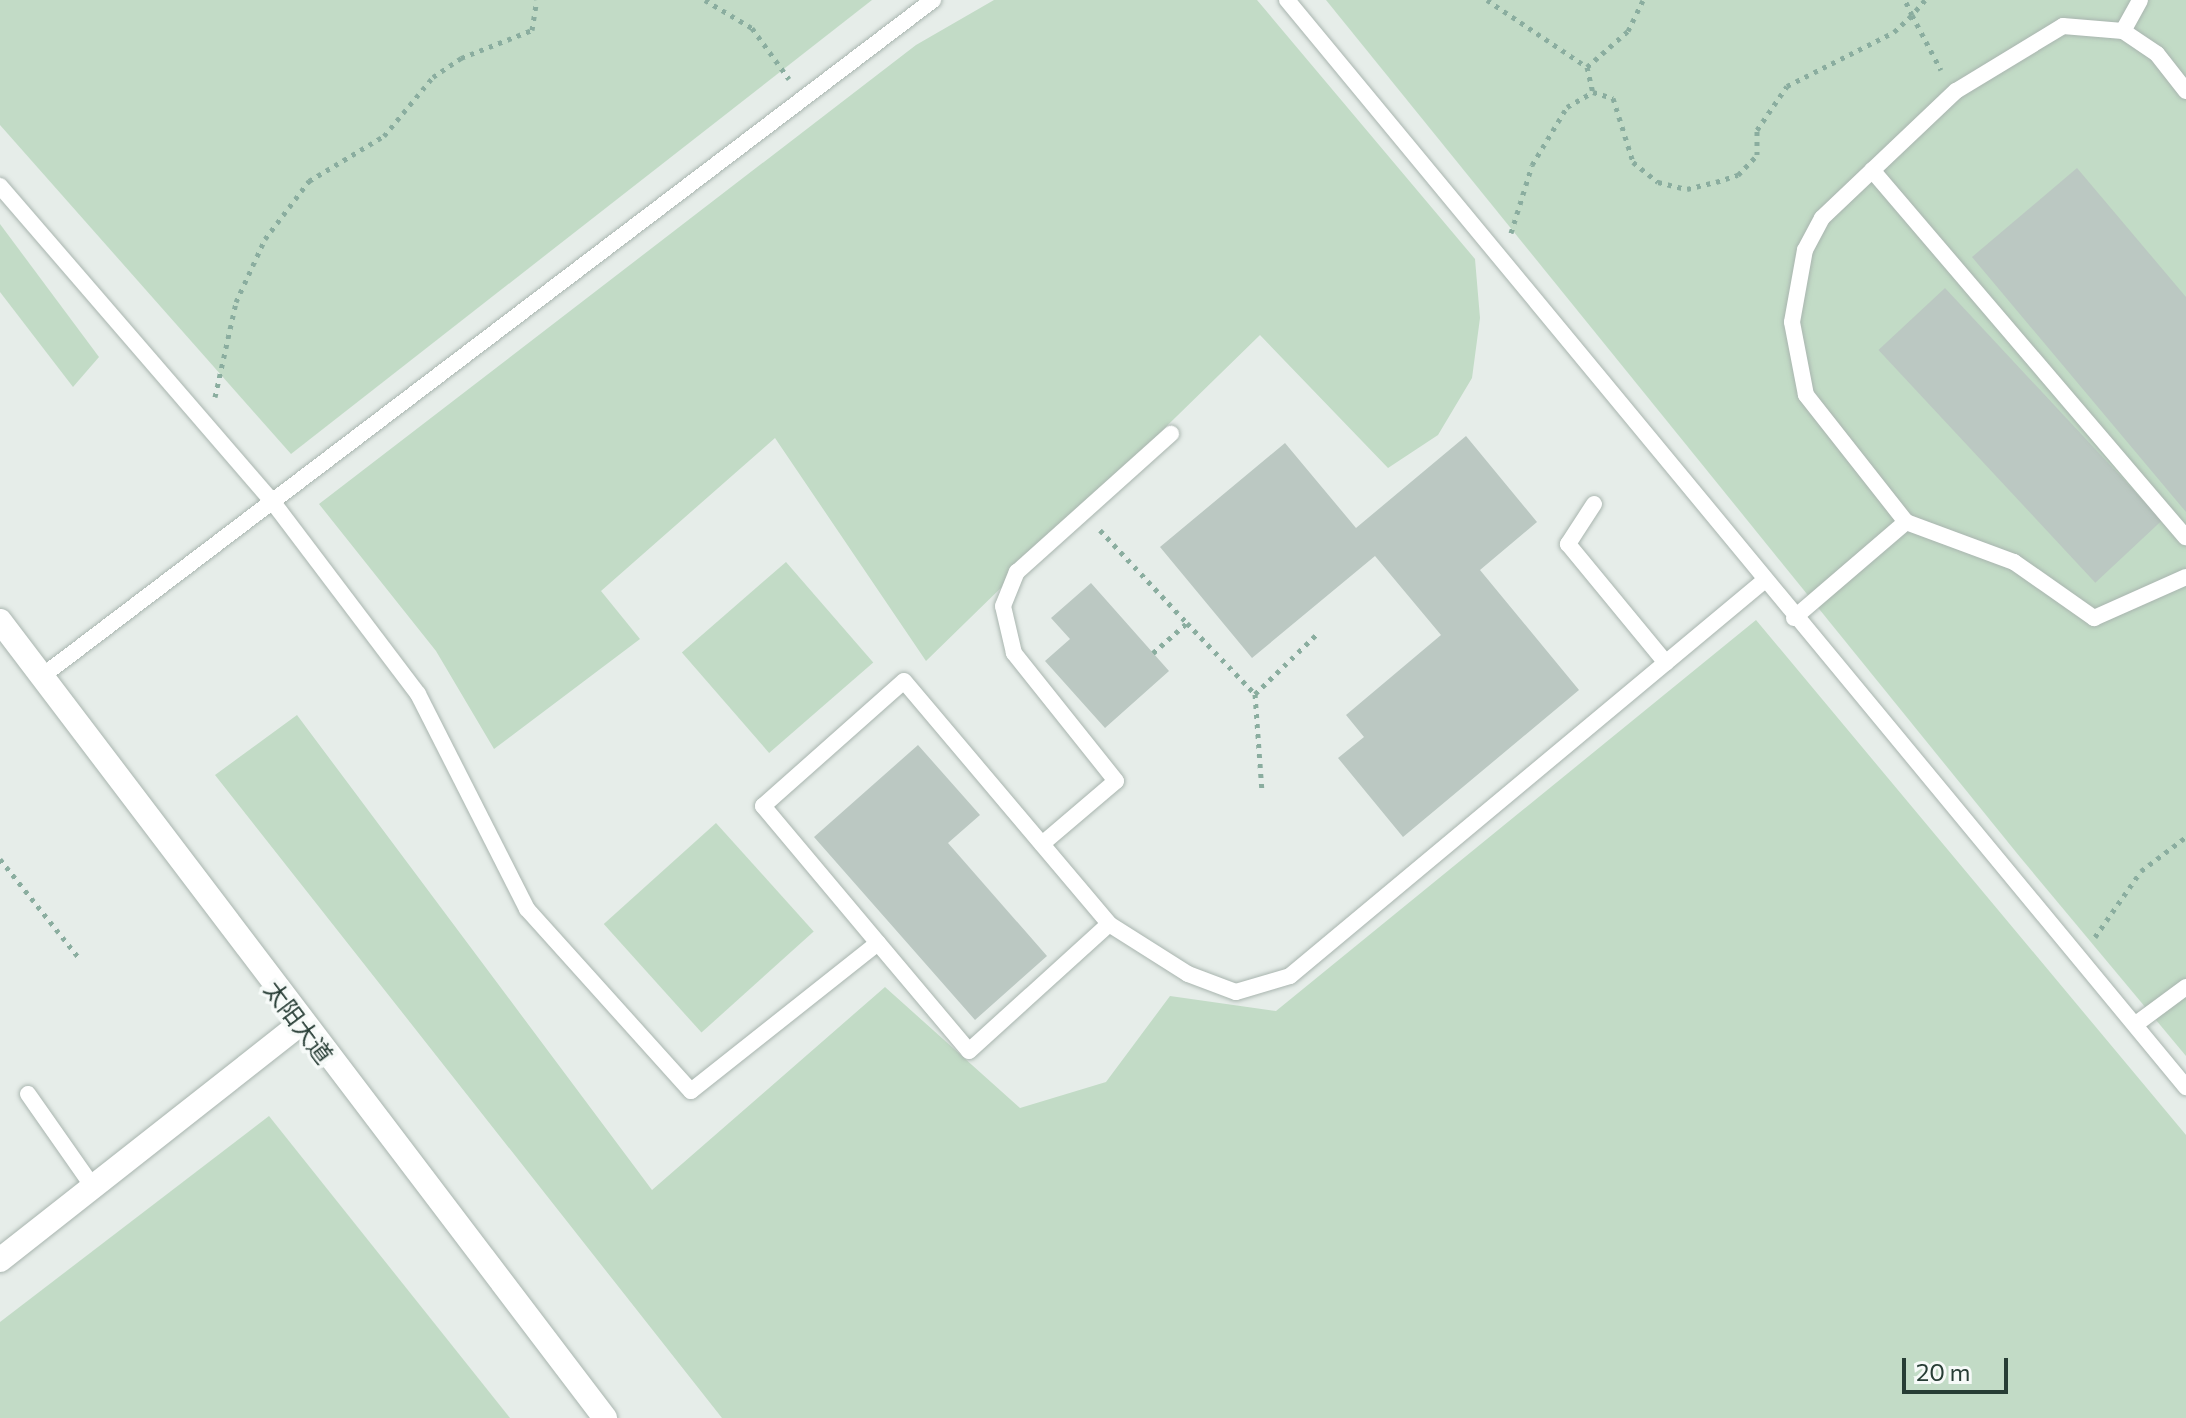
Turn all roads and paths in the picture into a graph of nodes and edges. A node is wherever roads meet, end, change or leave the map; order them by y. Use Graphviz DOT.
graph roads {
  1 [pos="537,0"];
  2 [pos="705,0"];
  3 [pos="933,0"];
  4 [pos="1287,0"];
  5 [pos="1487,0"];
  6 [pos="1643,0"];
  7 [pos="1905,0"];
  8 [pos="1925,0"];
  9 [pos="2140,0"];
  10 [pos="1912,15"];
  11 [pos="2123,31"];
  12 [pos="1587,67"];
  13 [pos="1956,91"];
  14 [pos="2186,91"];
  15 [pos="1593,92"];
  16 [pos="799,97"];
  17 [pos="1872,170"];
  18 [pos="0,186"];
  19 [pos="1502,260"];
  20 [pos="200,417"];
  21 [pos="1171,434"];
  22 [pos="272,501"];
  23 [pos="1594,504"];
  24 [pos="1084,512"];
  25 [pos="1906,522"];
  26 [pos="2186,537"];
  27 [pos="2186,577"];
  28 [pos="1764,581"];
  29 [pos="1794,618"];
  30 [pos="0,621"];
  31 [pos="1187,623"];
  32 [pos="1318,633"];
  33 [pos="1153,653"];
  34 [pos="1666,663"];
  35 [pos="41,677"];
  36 [pos="1255,694"];
  37 [pos="1262,792"];
  38 [pos="2186,837"];
  39 [pos="1042,844"];
  40 [pos="0,859"];
  41 [pos="1109,924"];
  42 [pos="878,943"];
  43 [pos="2081,957"];
  44 [pos="79,958"];
  45 [pos="2186,987"];
  46 [pos="300,1024"];
  47 [pos="2136,1024"];
  48 [pos="2186,1087"];
  49 [pos="28,1094"];
  50 [pos="93,1187"];
  51 [pos="0,1260"];
  52 [pos="605,1418"];
  1 -- 20 [label="path"];
  2 -- 16 [label="path"];
  3 -- 16 [label="lane"];
  4 -- 19 [label="lane"];
  5 -- 12 [label="path"];
  6 -- 12 [label="path"];
  7 -- 10 [label="path"];
  8 -- 10 [label="path"];
  9 -- 11 [label="lane"];
  10 -- 13 [label="path"];
  10 -- 15 [label="path"];
  11 -- 13 [label="lane"];
  11 -- 14 [label="lane"];
  12 -- 15 [label="path"];
  13 -- 17 [label="lane"];
  15 -- 19 [label="path"];
  16 -- 22 [label="lane"];
  17 -- 25 [label="lane"];
  17 -- 26 [label="lane"];
  18 -- 20 [label="lane"];
  19 -- 28 [label="lane"];
  20 -- 22 [label="lane"];
  21 -- 24 [label="lane"];
  22 -- 35 [label="lane"];
  22 -- 42 [label="lane"];
  23 -- 34 [label="lane"];
  24 -- 31 [label="path"];
  24 -- 39 [label="lane"];
  25 -- 27 [label="lane"];
  25 -- 29 [label="lane"];
  28 -- 29 [label="lane"];
  28 -- 34 [label="lane"];
  29 -- 43 [label="lane"];
  30 -- 35 [label="main road, 太阳大道"];
  31 -- 33 [label="path"];
  31 -- 36 [label="path"];
  32 -- 36 [label="path"];
  34 -- 41 [label="lane"];
  35 -- 46 [label="main road, 太阳大道"];
  36 -- 37 [label="path"];
  38 -- 43 [label="path"];
  39 -- 41 [label="lane"];
  39 -- 42 [label="lane"];
  40 -- 44 [label="path"];
  41 -- 42 [label="lane"];
  43 -- 47 [label="lane"];
  45 -- 47 [label="lane"];
  46 -- 50 [label="main road"];
  46 -- 52 [label="main road, 太阳大道"];
  47 -- 48 [label="lane"];
  49 -- 50 [label="lane"];
  50 -- 51 [label="main road"];
}
